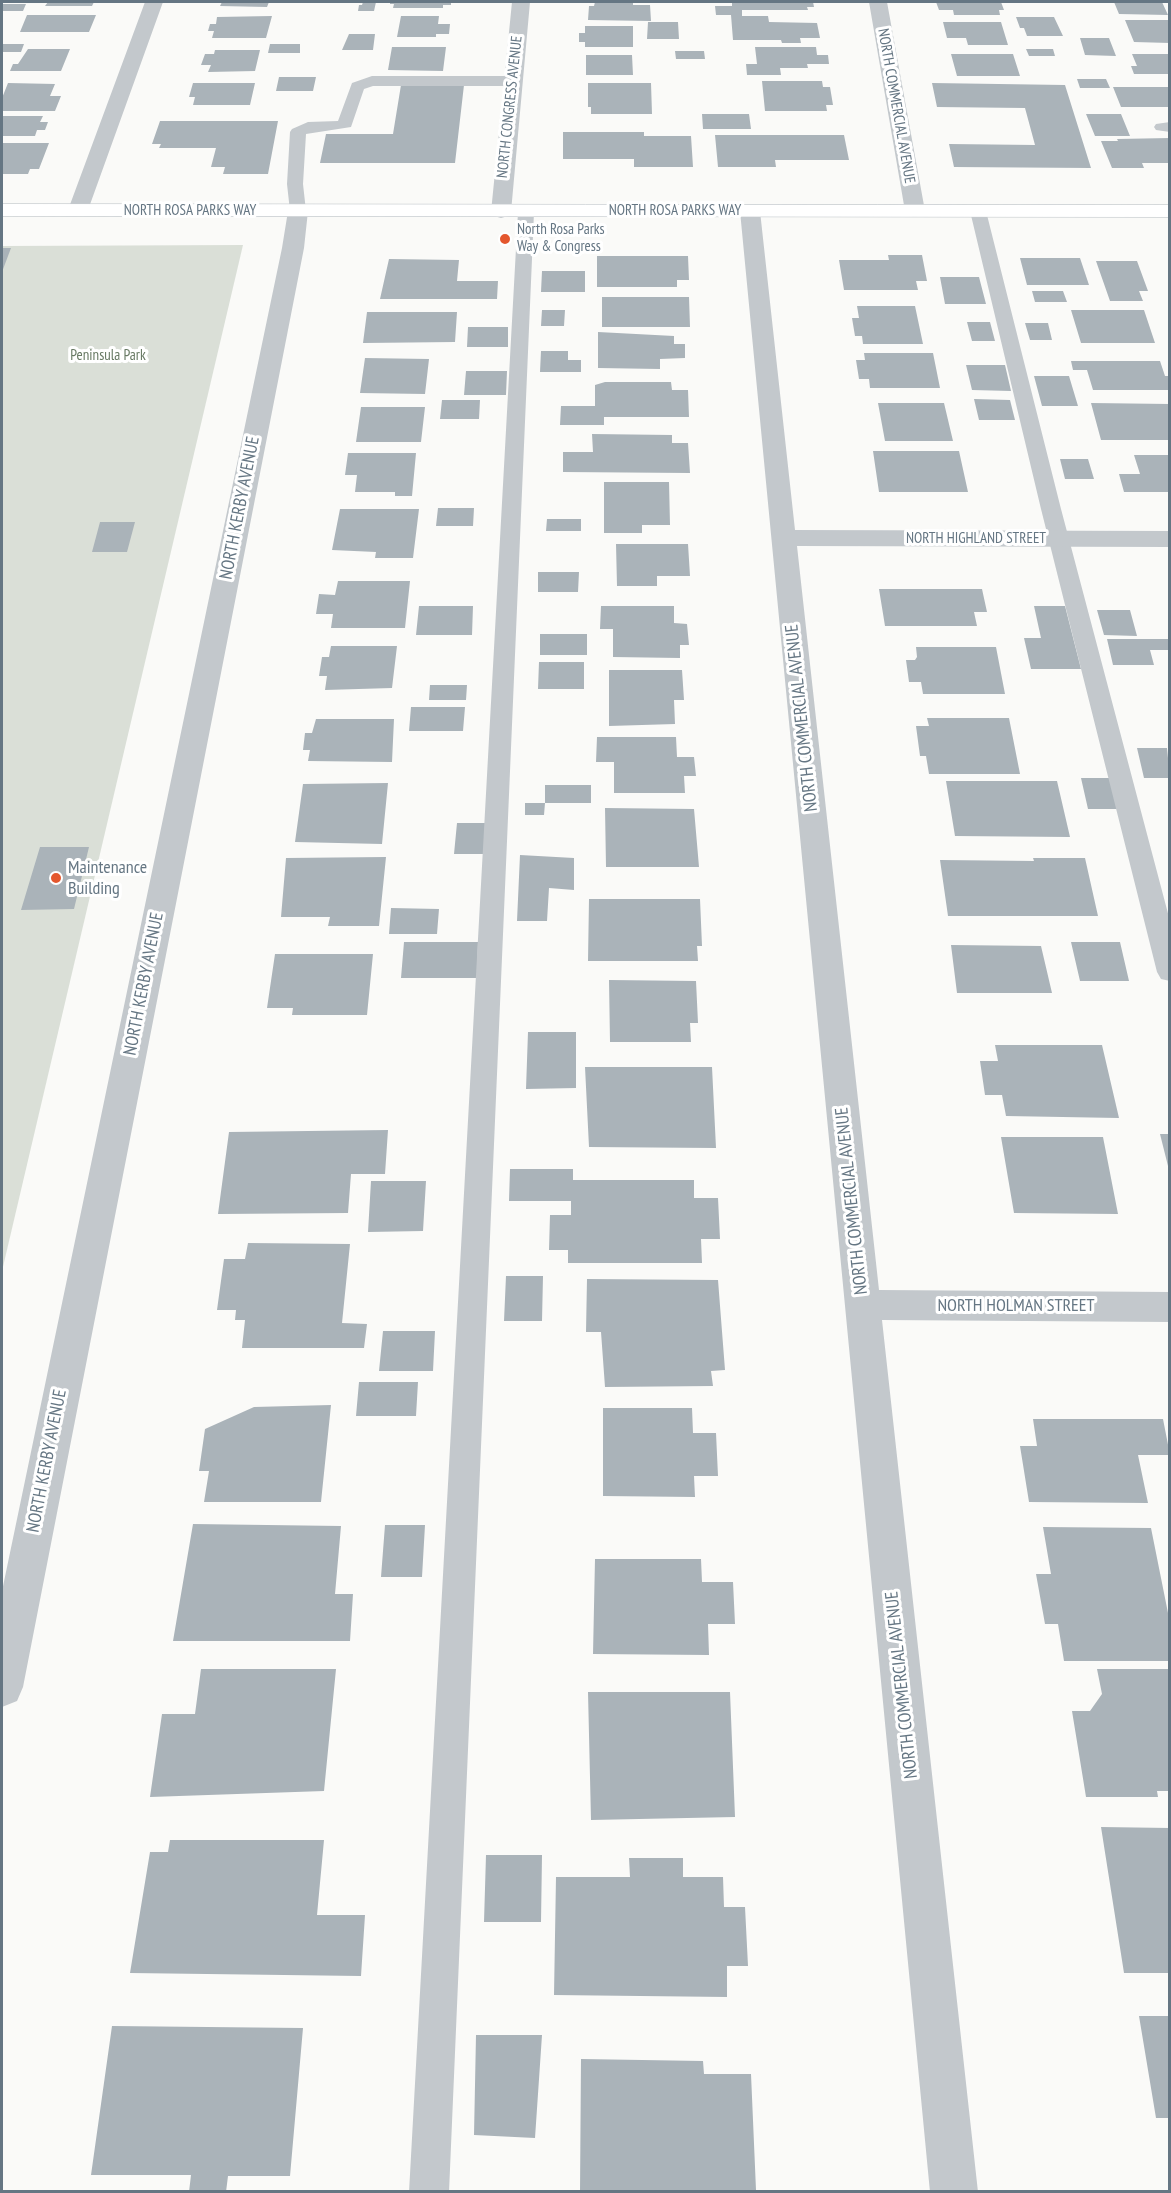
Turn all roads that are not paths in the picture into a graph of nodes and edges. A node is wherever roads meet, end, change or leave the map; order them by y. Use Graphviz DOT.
graph roads {
  1 [pos="154,2"];
  2 [pos="521,2"];
  3 [pos="878,2"];
  4 [pos="512,81"];
  5 [pos="2,210"];
  6 [pos="78,210"];
  7 [pos="298,211"];
  8 [pos="750,211"];
  9 [pos="915,211"];
  10 [pos="978,211"];
  11 [pos="1170,211"];
  12 [pos="513,212"];
  13 [pos="783,538"];
  14 [pos="1060,539"];
  15 [pos="1170,539"];
  16 [pos="1170,972"];
  17 [pos="862,1305"];
  18 [pos="1170,1307"];
  19 [pos="2,1687"];
  20 [pos="429,2192"];
  21 [pos="954,2192"];
  1 -- 6 [label="street"];
  2 -- 4 [label="street, NORTH CONGRESS AVENUE"];
  3 -- 9 [label="street, NORTH COMMERCIAL AVENUE"];
  4 -- 7 [label="lane"];
  4 -- 12 [label="street, NORTH CONGRESS AVENUE"];
  5 -- 6 [label="street, NORTH ROSA PARKS WAY"];
  6 -- 7 [label="street, NORTH ROSA PARKS WAY"];
  7 -- 12 [label="street, NORTH ROSA PARKS WAY"];
  7 -- 19 [label="street, NORTH KERBY AVENUE"];
  8 -- 9 [label="street, NORTH ROSA PARKS WAY"];
  8 -- 12 [label="street, NORTH ROSA PARKS WAY"];
  8 -- 13 [label="street, NORTH COMMERCIAL AVENUE"];
  9 -- 10 [label="street, NORTH ROSA PARKS WAY"];
  10 -- 11 [label="street, NORTH ROSA PARKS WAY"];
  10 -- 14 [label="lane"];
  12 -- 20 [label="lane"];
  13 -- 14 [label="street, NORTH HIGHLAND STREET"];
  13 -- 17 [label="street, NORTH COMMERCIAL AVENUE"];
  14 -- 15 [label="street, NORTH HIGHLAND STREET"];
  14 -- 16 [label="lane"];
  17 -- 18 [label="street, NORTH HOLMAN STREET"];
  17 -- 21 [label="street, NORTH COMMERCIAL AVENUE"];
}
